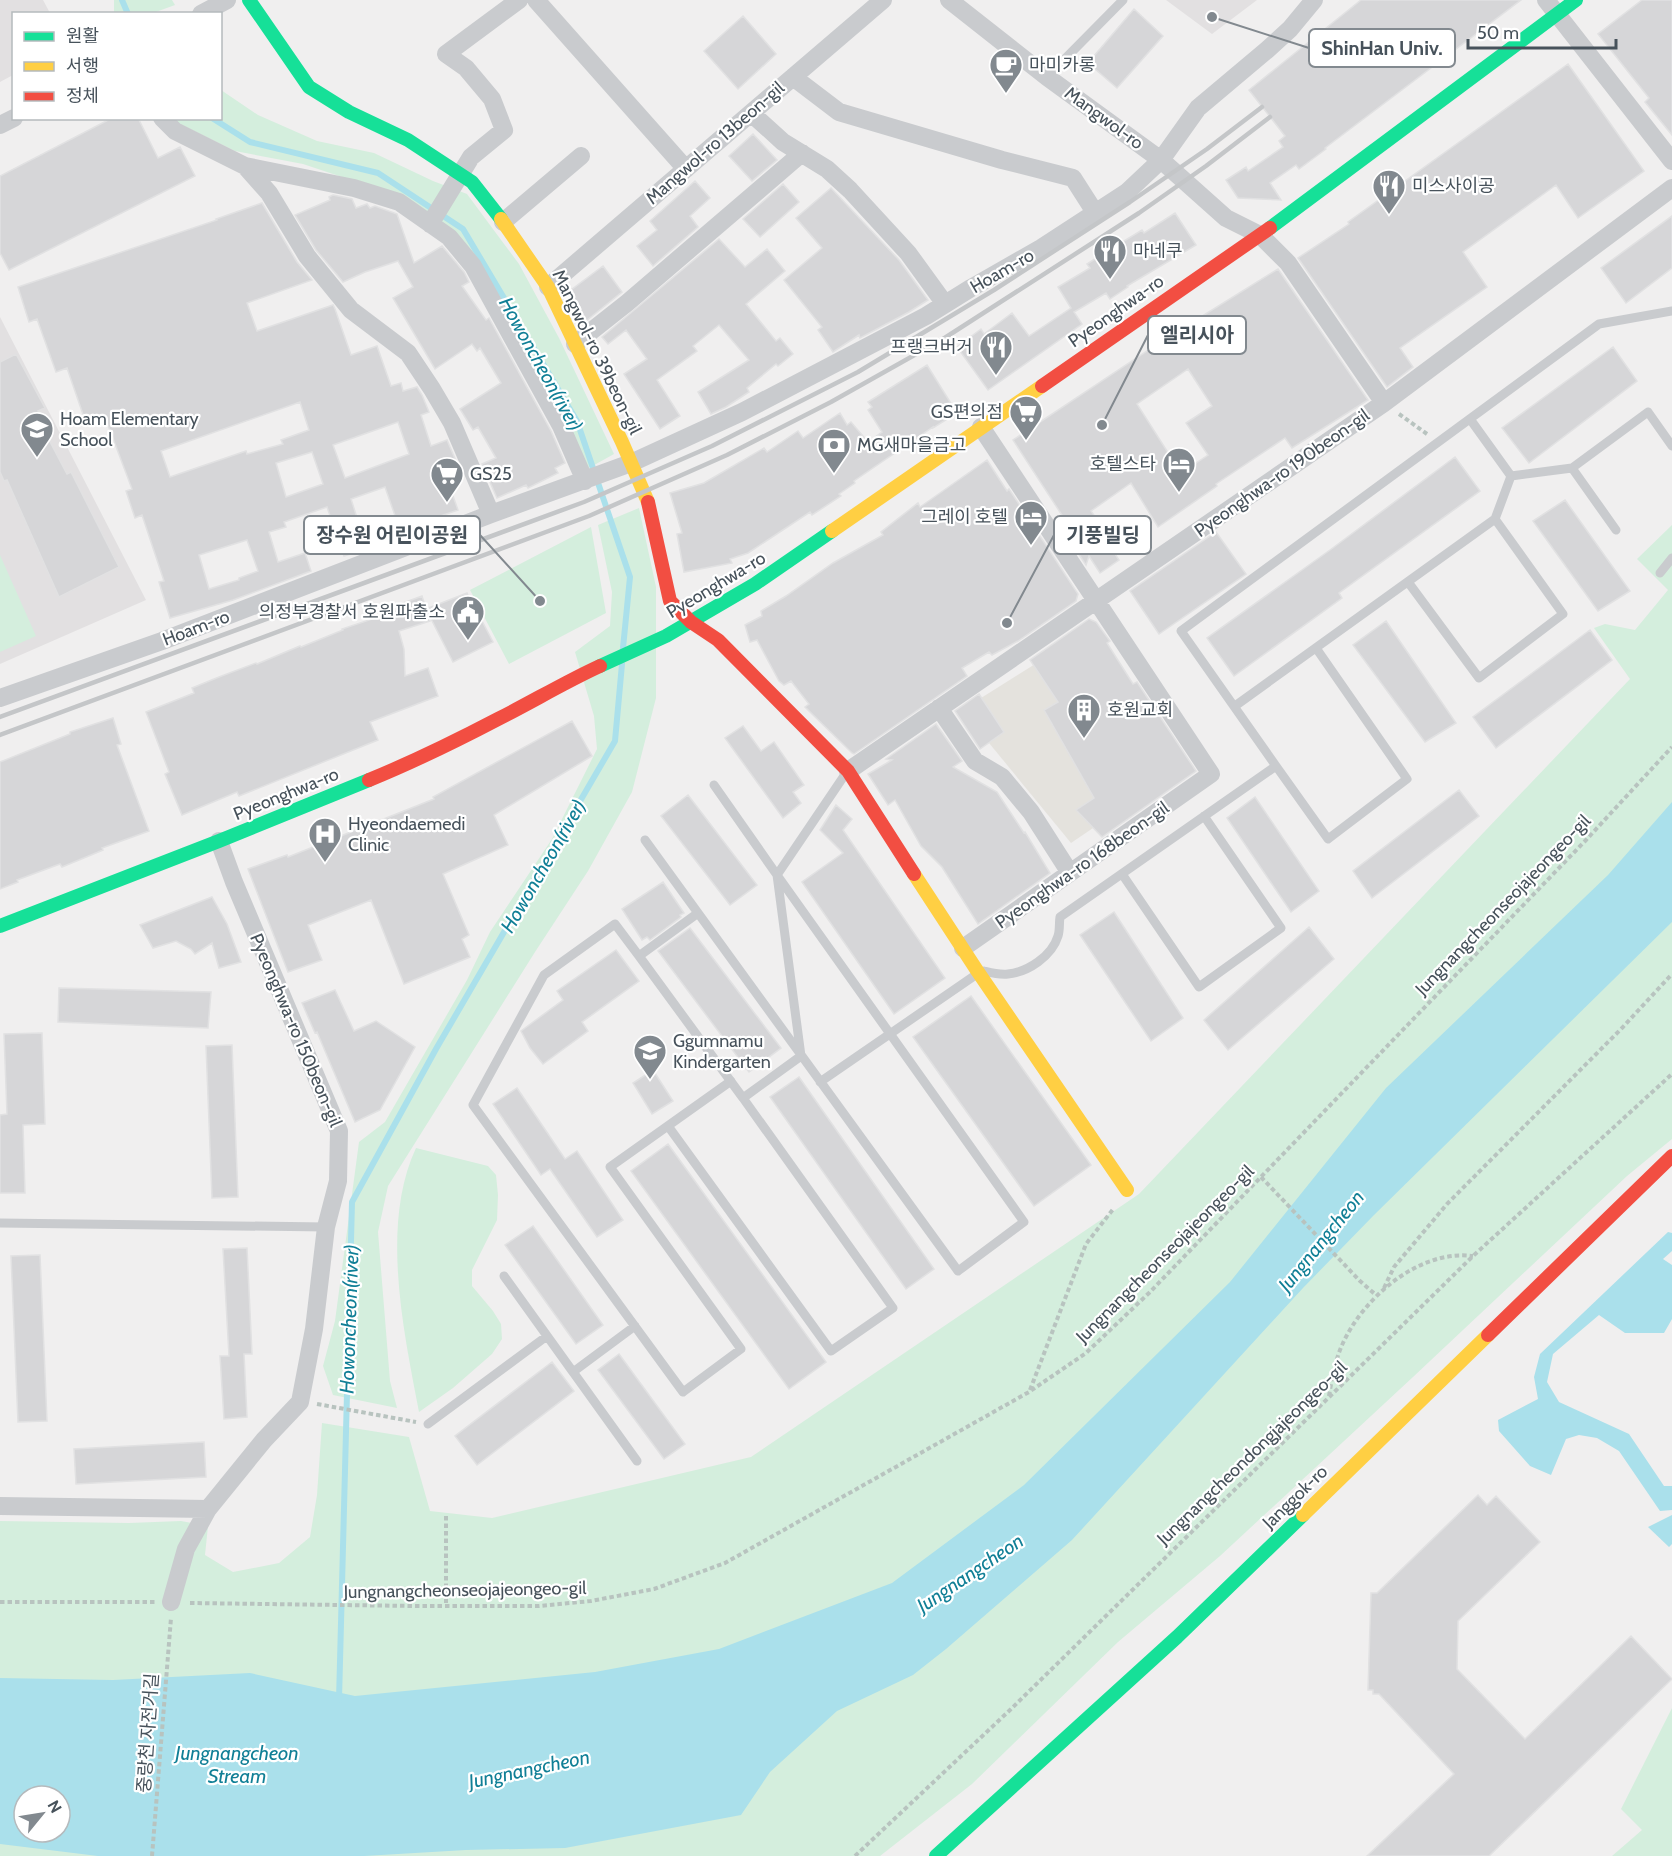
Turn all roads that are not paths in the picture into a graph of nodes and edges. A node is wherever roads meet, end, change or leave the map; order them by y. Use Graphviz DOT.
graph roads {
  1 [pos="227,0"];
  2 [pos="249,0"];
  3 [pos="519,0"];
  4 [pos="536,0"];
  5 [pos="883,0"];
  6 [pos="949,0"];
  7 [pos="1123,0"];
  8 [pos="1314,0"];
  9 [pos="1576,0"];
  10 [pos="1551,7"];
  11 [pos="204,12"];
  12 [pos="793,77"];
  13 [pos="1047,77"];
  14 [pos="751,113"];
  15 [pos="164,120"];
  16 [pos="802,153"];
  17 [pos="581,156"];
  18 [pos="1161,160"];
  19 [pos="1672,161"];
  20 [pos="245,166"];
  21 [pos="686,169"];
  22 [pos="462,175"];
  23 [pos="1672,188"];
  24 [pos="1095,214"];
  25 [pos="503,222"];
  26 [pos="430,224"];
  27 [pos="1260,235"];
  28 [pos="548,287"];
  29 [pos="945,304"];
  30 [pos="1672,311"];
  31 [pos="575,344"];
  32 [pos="1384,402"];
  33 [pos="1470,419"];
  34 [pos="981,427"];
  35 [pos="1672,446"];
  36 [pos="631,463"];
  37 [pos="1572,468"];
  38 [pos="1510,476"];
  39 [pos="589,479"];
  40 [pos="491,514"];
  41 [pos="1495,519"];
  42 [pos="1616,530"];
  43 [pos="1672,558"];
  44 [pos="1660,573"];
  45 [pos="1408,582"];
  46 [pos="1096,601"];
  47 [pos="691,622"];
  48 [pos="1316,648"];
  49 [pos="0,698"];
  50 [pos="1235,706"];
  51 [pos="939,708"];
  52 [pos="1276,766"];
  53 [pos="848,771"];
  54 [pos="714,785"];
  55 [pos="1204,816"];
  56 [pos="645,840"];
  57 [pos="219,841"];
  58 [pos="1070,873"];
  59 [pos="1122,874"];
  60 [pos="777,875"];
  61 [pos="698,913"];
  62 [pos="0,926"];
  63 [pos="963,948"];
  64 [pos="639,956"];
  65 [pos="977,970"];
  66 [pos="889,1034"];
  67 [pos="801,1056"];
  68 [pos="731,1081"];
  69 [pos="820,1082"];
  70 [pos="743,1098"];
  71 [pos="668,1126"];
  72 [pos="1672,1156"];
  73 [pos="1127,1190"];
  74 [pos="0,1222"];
  75 [pos="326,1227"];
  76 [pos="635,1326"];
  77 [pos="547,1336"];
  78 [pos="428,1424"];
  79 [pos="637,1461"];
  80 [pos="0,1506"];
  81 [pos="208,1509"];
  82 [pos="171,1608"];
  83 [pos="936,1856"];
  1 -- 11 [label="street"];
  2 -- 22 [label="street, Mangwol-ro 39beon-gil"];
  3 -- 22 [label="street"];
  4 -- 21 [label="street"];
  5 -- 12 [label="street, Mangwol-ro 13beon-gil"];
  6 -- 13 [label="street, Mangwol-ro"];
  7 -- 13 [label="lane"];
  8 -- 18 [label="street, Hoam-ro"];
  9 -- 10 [label="street, Pyeonghwa-ro"];
  10 -- 19 [label="street"];
  10 -- 27 [label="street, Pyeonghwa-ro"];
  12 -- 14 [label="street, Mangwol-ro 13beon-gil"];
  12 -- 24 [label="street"];
  13 -- 18 [label="street, Mangwol-ro"];
  14 -- 16 [label="street"];
  14 -- 21 [label="street, Mangwol-ro 13beon-gil"];
  15 -- 20 [label="street"];
  16 -- 29 [label="street"];
  16 -- 31 [label="street"];
  17 -- 25 [label="street"];
  18 -- 24 [label="street, Hoam-ro"];
  18 -- 27 [label="street, Mangwol-ro"];
  20 -- 26 [label="street"];
  20 -- 40 [label="street"];
  21 -- 28 [label="street, Mangwol-ro 13beon-gil"];
  22 -- 25 [label="street, Mangwol-ro 39beon-gil"];
  22 -- 26 [label="street"];
  23 -- 32 [label="street"];
  24 -- 29 [label="street, Hoam-ro"];
  25 -- 28 [label="street, Mangwol-ro 39beon-gil"];
  26 -- 39 [label="street"];
  27 -- 32 [label="street, Pyeonghwa-ro 190beon-gil"];
  27 -- 34 [label="street, Pyeonghwa-ro"];
  28 -- 31 [label="street, Mangwol-ro 39beon-gil"];
  29 -- 36 [label="street, Hoam-ro"];
  30 -- 33 [label="lane"];
  31 -- 36 [label="street, Mangwol-ro 39beon-gil"];
  32 -- 46 [label="street, Pyeonghwa-ro 190beon-gil"];
  33 -- 38 [label="lane"];
  33 -- 50 [label="lane"];
  34 -- 46 [label="street, Pyeonghwa-ro 168beon-gil"];
  34 -- 47 [label="street, Pyeonghwa-ro"];
  35 -- 37 [label="lane"];
  36 -- 39 [label="street, Hoam-ro"];
  36 -- 47 [label="street, Mangwol-ro 39beon-gil"];
  37 -- 38 [label="lane"];
  37 -- 42 [label="lane"];
  38 -- 41 [label="lane"];
  39 -- 40 [label="street, Hoam-ro"];
  40 -- 49 [label="street, Hoam-ro"];
  41 -- 45 [label="lane"];
  41 -- 45 [label="lane"];
  43 -- 44 [label="lane"];
  45 -- 48 [label="lane"];
  46 -- 51 [label="street, Pyeonghwa-ro 190beon-gil"];
  46 -- 58 [label="street, Pyeonghwa-ro 168beon-gil"];
  47 -- 53 [label="street"];
  47 -- 57 [label="street, Pyeonghwa-ro"];
  48 -- 50 [label="lane"];
  48 -- 52 [label="lane"];
  50 -- 52 [label="lane"];
  51 -- 53 [label="street, Pyeonghwa-ro 190beon-gil"];
  51 -- 58 [label="street"];
  52 -- 55 [label="lane"];
  53 -- 60 [label="lane"];
  53 -- 63 [label="street"];
  54 -- 60 [label="lane"];
  55 -- 59 [label="lane"];
  55 -- 59 [label="lane"];
  56 -- 61 [label="lane"];
  57 -- 62 [label="street, Pyeonghwa-ro"];
  57 -- 75 [label="street, Pyeonghwa-ro 150beon-gil"];
  58 -- 63 [label="street, Pyeonghwa-ro 168beon-gil"];
  59 -- 65 [label="lane"];
  60 -- 66 [label="lane"];
  60 -- 67 [label="lane"];
  61 -- 64 [label="lane"];
  61 -- 67 [label="lane"];
  63 -- 65 [label="street"];
  64 -- 68 [label="lane"];
  64 -- 76 [label="lane"];
  65 -- 66 [label="lane"];
  65 -- 73 [label="street"];
  66 -- 69 [label="lane"];
  66 -- 69 [label="lane"];
  67 -- 69 [label="lane"];
  67 -- 70 [label="lane"];
  68 -- 70 [label="lane"];
  68 -- 71 [label="lane"];
  70 -- 71 [label="lane"];
  71 -- 76 [label="lane"];
  72 -- 83 [label="street, Janggok-ro"];
  74 -- 75 [label="lane"];
  75 -- 81 [label="street, Pyeonghwa-ro 150beon-gil"];
  76 -- 77 [label="lane"];
  77 -- 78 [label="lane"];
  77 -- 79 [label="lane"];
  80 -- 81 [label="street"];
  81 -- 82 [label="street"];
}
